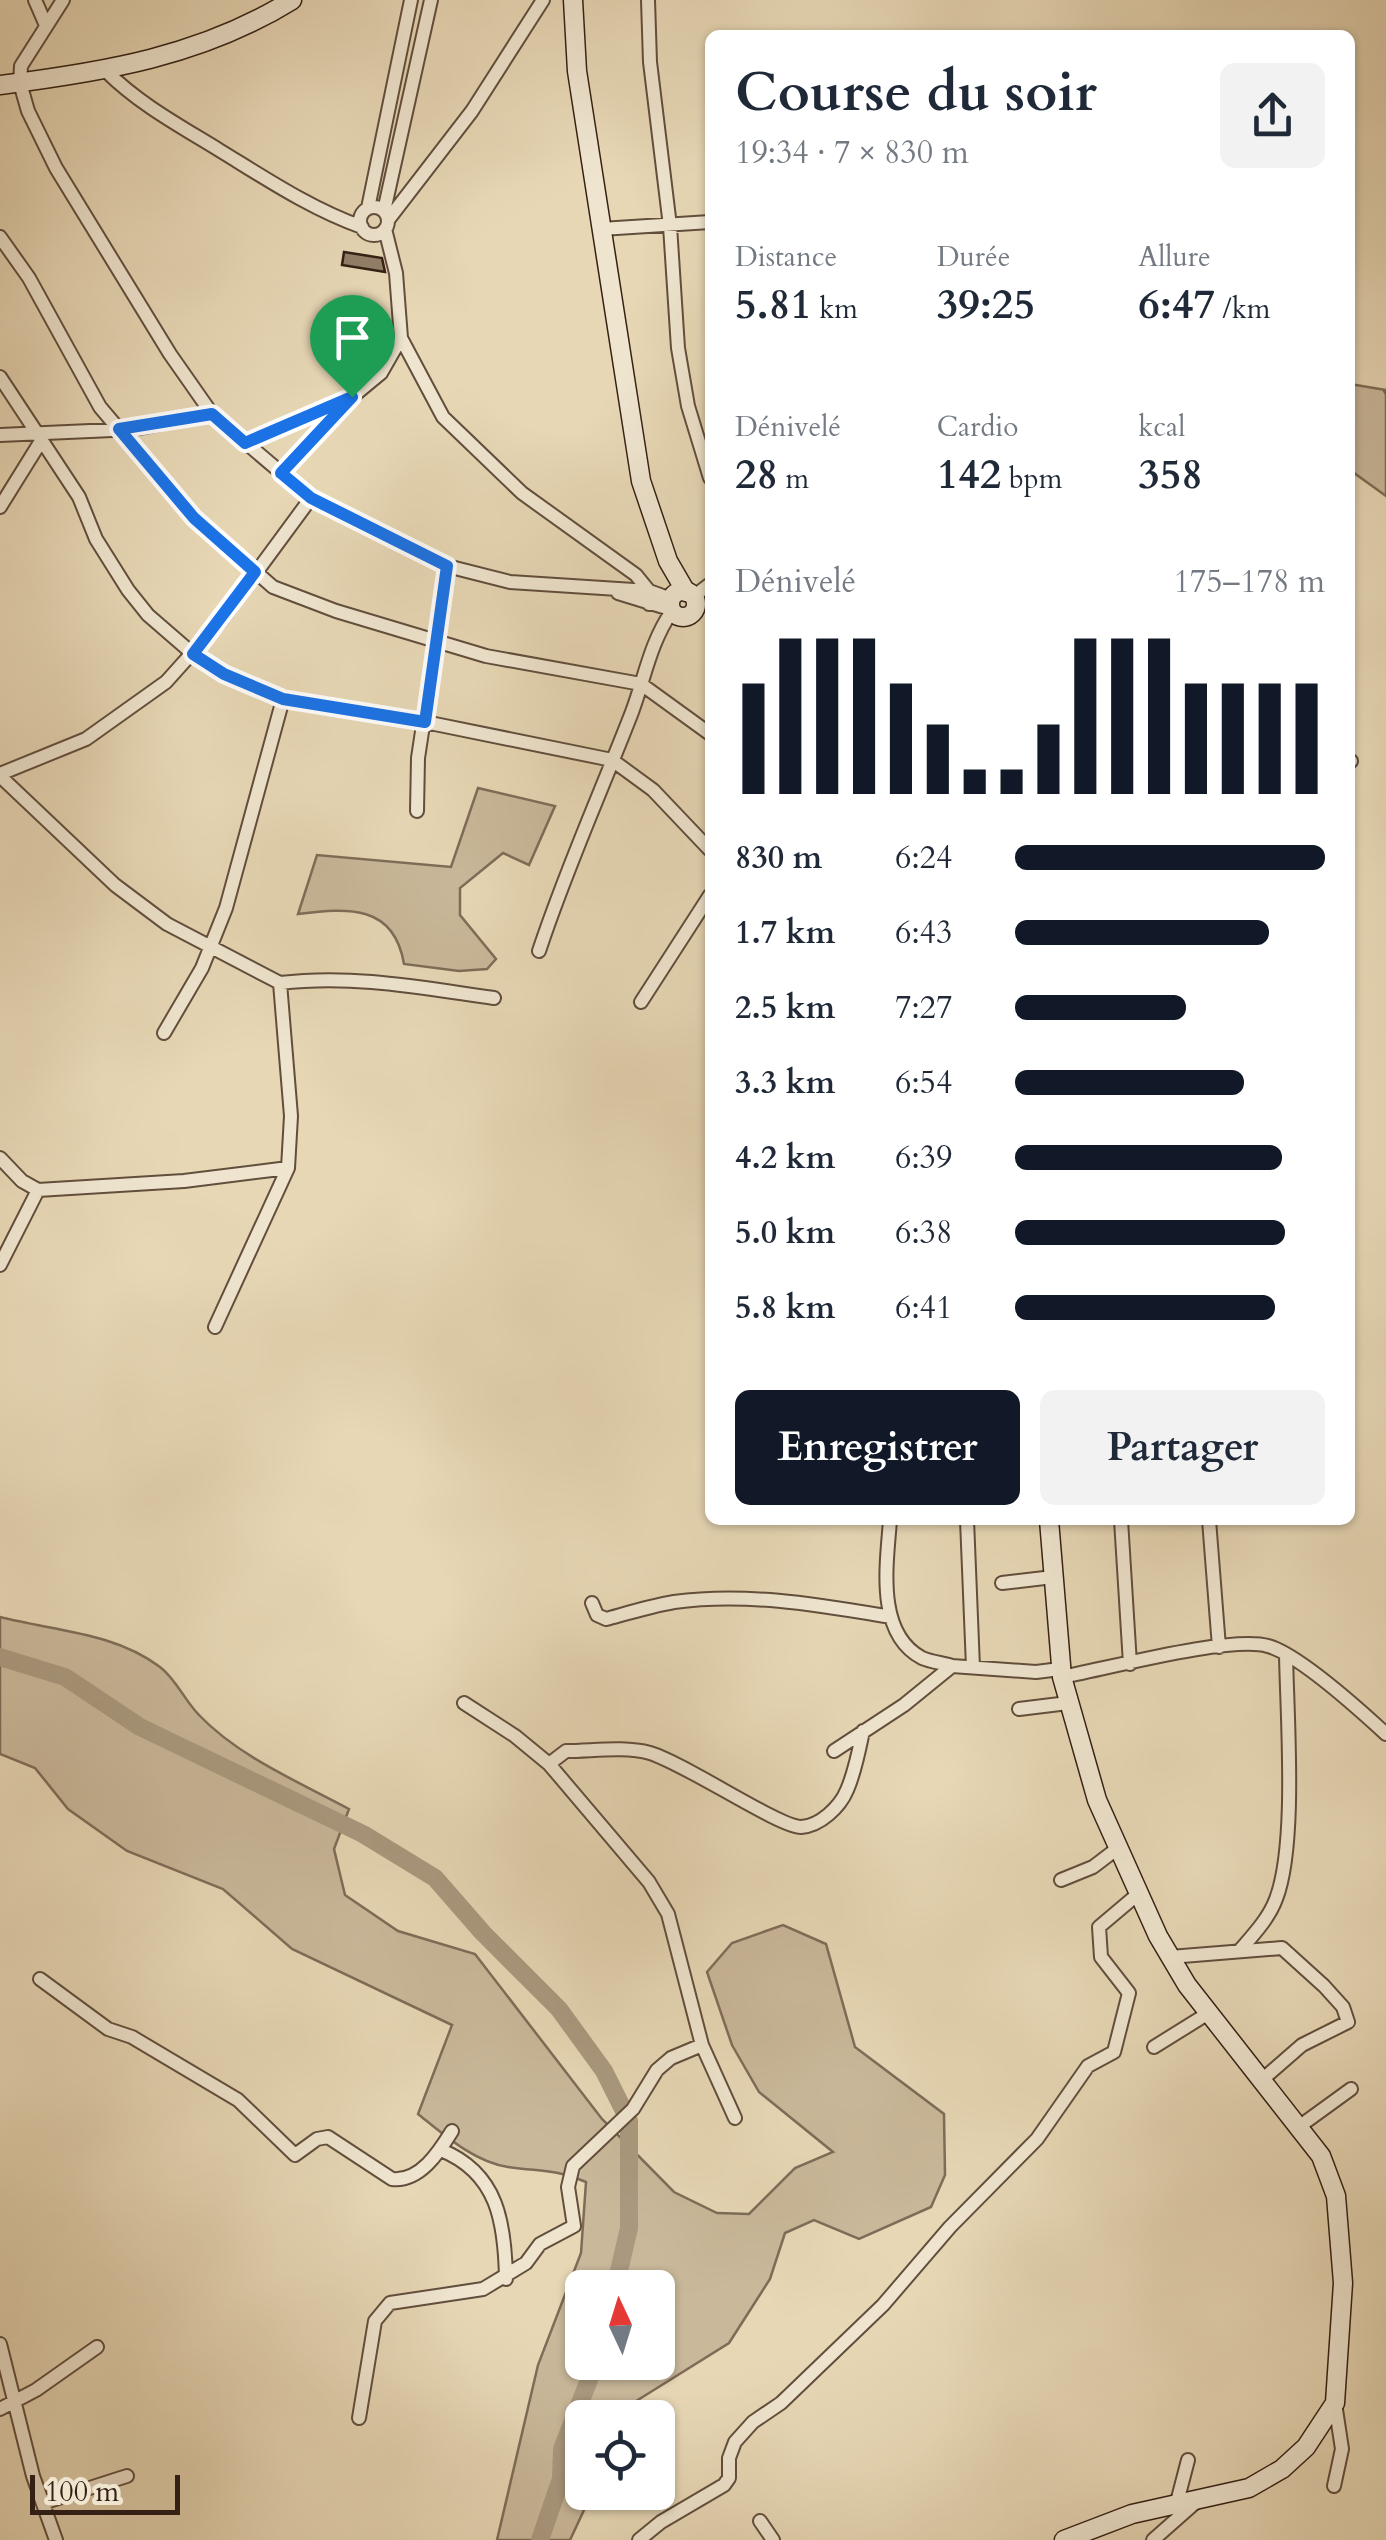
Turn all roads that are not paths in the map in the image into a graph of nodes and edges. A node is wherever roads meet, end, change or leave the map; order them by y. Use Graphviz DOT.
graph roads {
  1 [pos="35,0"];
  2 [pos="63,0"];
  3 [pos="292,0"];
  4 [pos="411,0"];
  5 [pos="431,0"];
  6 [pos="543,0"];
  7 [pos="573,0"];
  8 [pos="648,0"];
  9 [pos="272,6"];
  10 [pos="46,23"];
  11 [pos="106,70"];
  12 [pos="20,83"];
  13 [pos="0,86"];
  14 [pos="368,208"];
  15 [pos="386,220"];
  16 [pos="705,222"];
  17 [pos="670,226"];
  18 [pos="362,227"];
  19 [pos="601,229"];
  20 [pos="0,237"];
  21 [pos="401,338"];
  22 [pos="0,377"];
  23 [pos="352,397"];
  24 [pos="212,414"];
  25 [pos="119,429"];
  26 [pos="0,435"];
  27 [pos="37,437"];
  28 [pos="245,443"];
  29 [pos="705,462"];
  30 [pos="281,473"];
  31 [pos="311,498"];
  32 [pos="0,507"];
  33 [pos="447,566"];
  34 [pos="255,572"];
  35 [pos="705,587"];
  36 [pos="649,598"];
  37 [pos="681,603"];
  38 [pos="435,641"];
  39 [pos="193,654"];
  40 [pos="641,684"];
  41 [pos="283,699"];
  42 [pos="425,722"];
  43 [pos="705,730"];
  44 [pos="612,760"];
  45 [pos="0,775"];
  46 [pos="417,811"];
  47 [pos="705,845"];
  48 [pos="705,903"];
  49 [pos="211,948"];
  50 [pos="539,951"];
  51 [pos="280,983"];
  52 [pos="494,998"];
  53 [pos="641,1002"];
  54 [pos="164,1032"];
  55 [pos="0,1158"];
  56 [pos="288,1168"];
  57 [pos="38,1190"];
  58 [pos="0,1264"];
  59 [pos="215,1328"];
  60 [pos="890,1525"];
  61 [pos="967,1525"];
  62 [pos="1049,1525"];
  63 [pos="1121,1525"];
  64 [pos="1208,1525"];
  65 [pos="1052,1577"];
  66 [pos="1002,1583"];
  67 [pos="592,1603"];
  68 [pos="891,1616"];
  69 [pos="1220,1646"];
  70 [pos="1286,1654"];
  71 [pos="1130,1664"];
  72 [pos="952,1666"];
  73 [pos="973,1668"];
  74 [pos="1061,1673"];
  75 [pos="464,1703"];
  76 [pos="1068,1703"];
  77 [pos="1019,1709"];
  78 [pos="863,1731"];
  79 [pos="1386,1734"];
  80 [pos="834,1751"];
  81 [pos="549,1764"];
  82 [pos="1118,1848"];
  83 [pos="1061,1880"];
  84 [pos="1138,1894"];
  85 [pos="1241,1949"];
  86 [pos="1170,1957"];
  87 [pos="40,1979"];
  88 [pos="1207,2014"];
  89 [pos="702,2045"];
  90 [pos="1154,2047"];
  91 [pos="1263,2079"];
  92 [pos="1351,2089"];
  93 [pos="735,2118"];
  94 [pos="1300,2126"];
  95 [pos="452,2131"];
  96 [pos="441,2150"];
  97 [pos="506,2278"];
  98 [pos="0,2344"];
  99 [pos="97,2347"];
  100 [pos="16,2401"];
  101 [pos="1335,2403"];
  102 [pos="0,2409"];
  103 [pos="359,2418"];
  104 [pos="1188,2460"];
  105 [pos="128,2476"];
  106 [pos="1334,2486"];
  107 [pos="1196,2502"];
  108 [pos="44,2503"];
  109 [pos="1176,2506"];
  110 [pos="760,2520"];
  111 [pos="56,2540"];
  112 [pos="639,2540"];
  113 [pos="773,2540"];
  114 [pos="1064,2540"];
  115 [pos="1153,2540"];
  1 -- 10 [label="street"];
  2 -- 10 [label="street"];
  3 -- 9 [label="main road"];
  4 -- 14 [label="street"];
  5 -- 15 [label="street"];
  6 -- 15 [label="street"];
  7 -- 19 [label="main road"];
  8 -- 17 [label="street"];
  9 -- 11 [label="main road"];
  10 -- 12 [label="street"];
  11 -- 12 [label="main road"];
  11 -- 18 [label="street"];
  12 -- 13 [label="main road"];
  12 -- 24 [label="street"];
  14 -- 15 [label="street"];
  14 -- 18 [label="street"];
  15 -- 18 [label="street"];
  15 -- 21 [label="street"];
  16 -- 17 [label="street"];
  17 -- 19 [label="street"];
  17 -- 29 [label="street"];
  19 -- 37 [label="main road"];
  20 -- 25 [label="street"];
  21 -- 23 [label="street"];
  21 -- 36 [label="street"];
  22 -- 27 [label="street"];
  23 -- 28 [label="street"];
  23 -- 30 [label="street"];
  24 -- 25 [label="street"];
  24 -- 28 [label="street"];
  25 -- 27 [label="street"];
  25 -- 34 [label="street"];
  26 -- 27 [label="street"];
  27 -- 32 [label="street"];
  27 -- 39 [label="street"];
  28 -- 30 [label="street"];
  30 -- 31 [label="street"];
  31 -- 33 [label="street"];
  31 -- 34 [label="street"];
  33 -- 36 [label="street"];
  33 -- 38 [label="street"];
  34 -- 38 [label="street"];
  34 -- 39 [label="street"];
  35 -- 37 [label="street"];
  36 -- 37 [label="street"];
  37 -- 40 [label="street"];
  38 -- 40 [label="street"];
  38 -- 42 [label="street"];
  39 -- 41 [label="street"];
  39 -- 45 [label="street"];
  40 -- 43 [label="street"];
  40 -- 44 [label="street"];
  41 -- 42 [label="street"];
  41 -- 49 [label="street"];
  42 -- 44 [label="street"];
  42 -- 46 [label="street"];
  44 -- 47 [label="street"];
  44 -- 50 [label="street"];
  45 -- 49 [label="street"];
  48 -- 53 [label="street"];
  49 -- 51 [label="street"];
  49 -- 54 [label="street"];
  51 -- 52 [label="street"];
  51 -- 56 [label="street"];
  55 -- 57 [label="street"];
  56 -- 57 [label="street"];
  56 -- 59 [label="street"];
  57 -- 58 [label="street"];
  60 -- 68 [label="street"];
  61 -- 73 [label="street"];
  62 -- 65 [label="main road"];
  63 -- 71 [label="street"];
  64 -- 69 [label="street"];
  65 -- 66 [label="street"];
  65 -- 74 [label="main road"];
  67 -- 68 [label="street"];
  68 -- 72 [label="street"];
  69 -- 70 [label="street"];
  69 -- 71 [label="street"];
  70 -- 79 [label="street"];
  70 -- 85 [label="street"];
  71 -- 74 [label="street"];
  72 -- 73 [label="street"];
  72 -- 78 [label="street"];
  73 -- 74 [label="street"];
  74 -- 76 [label="main road"];
  75 -- 81 [label="street"];
  76 -- 77 [label="street"];
  76 -- 82 [label="main road"];
  78 -- 80 [label="street"];
  78 -- 81 [label="street"];
  81 -- 89 [label="street"];
  82 -- 83 [label="street"];
  82 -- 84 [label="main road"];
  84 -- 86 [label="main road"];
  84 -- 112 [label="street"];
  85 -- 86 [label="street"];
  85 -- 91 [label="street"];
  86 -- 88 [label="main road"];
  87 -- 96 [label="street"];
  88 -- 90 [label="street"];
  88 -- 91 [label="main road"];
  89 -- 93 [label="street"];
  89 -- 97 [label="street"];
  91 -- 94 [label="main road"];
  92 -- 94 [label="street"];
  94 -- 101 [label="main road"];
  95 -- 96 [label="street"];
  96 -- 97 [label="street"];
  97 -- 103 [label="street"];
  98 -- 100 [label="street"];
  99 -- 100 [label="street"];
  100 -- 102 [label="street"];
  100 -- 108 [label="street"];
  101 -- 106 [label="street"];
  101 -- 107 [label="main road"];
  104 -- 109 [label="street"];
  105 -- 108 [label="street"];
  107 -- 109 [label="main road"];
  107 -- 115 [label="street"];
  108 -- 111 [label="street"];
  109 -- 114 [label="main road"];
  110 -- 113 [label="street"];
}
